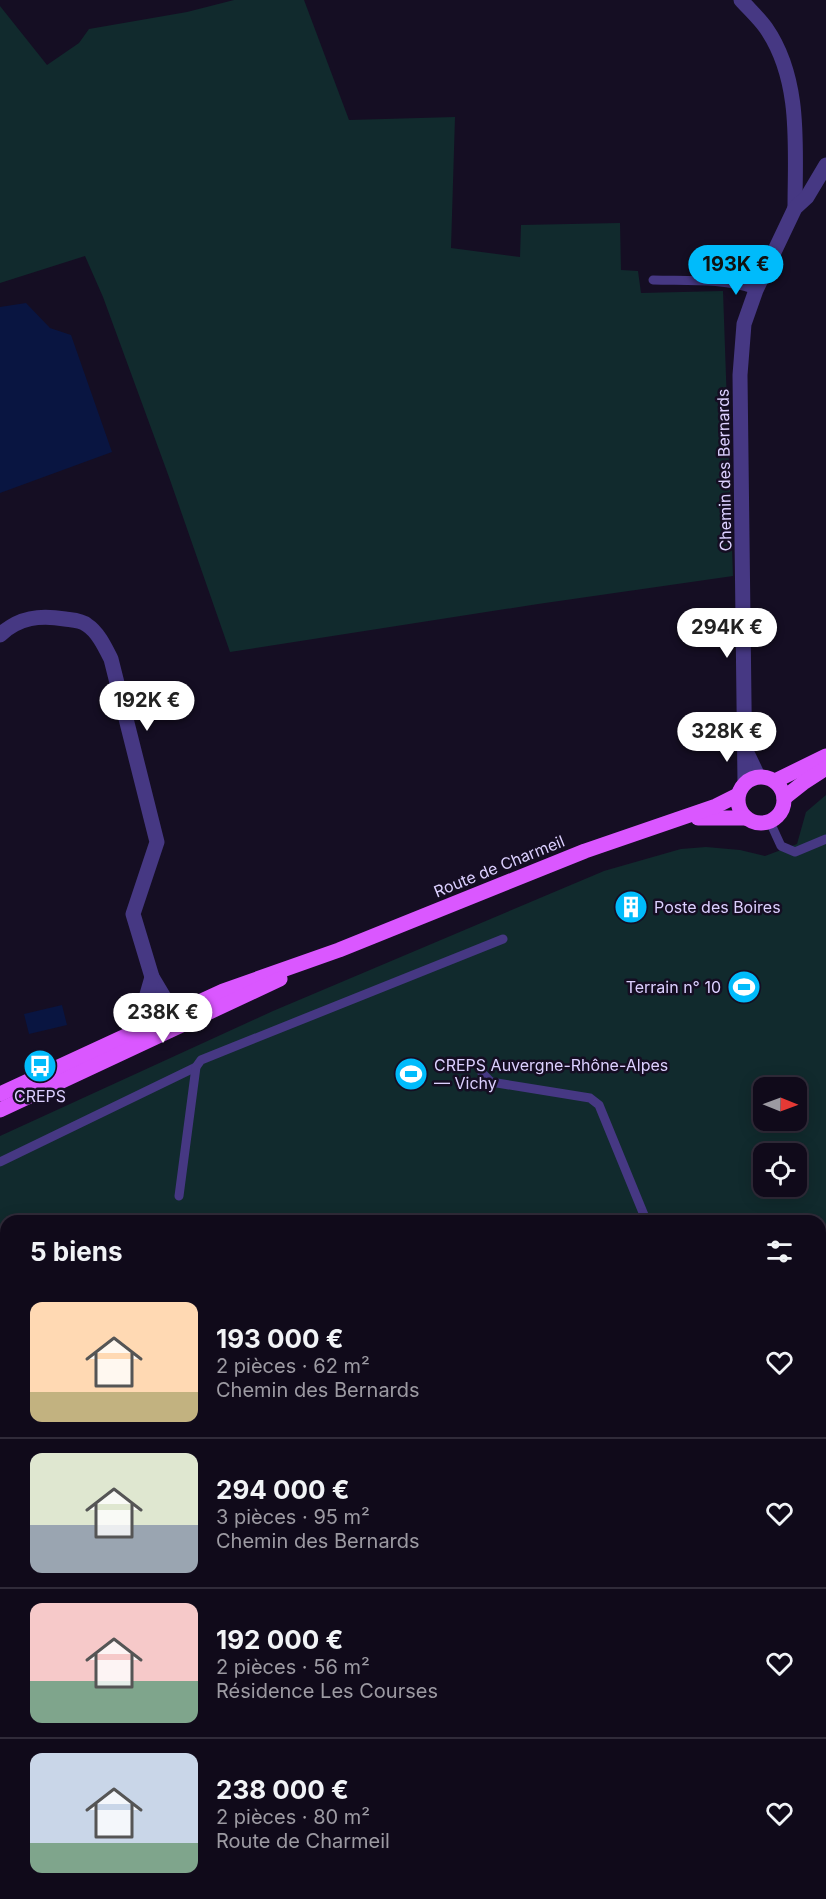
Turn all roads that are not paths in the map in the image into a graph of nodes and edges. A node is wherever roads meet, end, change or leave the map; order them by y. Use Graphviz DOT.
graph roads {
  1 [pos="741,0"];
  2 [pos="795,167"];
  3 [pos="825,168"];
  4 [pos="795,208"];
  5 [pos="653,280"];
  6 [pos="756,290"];
  7 [pos="0,634"];
  8 [pos="826,756"];
  9 [pos="826,768"];
  10 [pos="775,781"];
  11 [pos="747,785"];
  12 [pos="784,798"];
  13 [pos="746,818"];
  14 [pos="674,819"];
  15 [pos="770,822"];
  16 [pos="826,839"];
  17 [pos="503,939"];
  18 [pos="152,977"];
  19 [pos="178,1020"];
  20 [pos="142,1028"];
  21 [pos="163,1028"];
  22 [pos="108,1060"];
  23 [pos="196,1067"];
  24 [pos="482,1073"];
  25 [pos="0,1095"];
  26 [pos="0,1110"];
  27 [pos="0,1162"];
  28 [pos="179,1196"];
  29 [pos="644,1215"];
  1 -- 2 [label="street"];
  2 -- 3 [label="street"];
  2 -- 4 [label="street"];
  3 -- 4 [label="street"];
  4 -- 6 [label="street, Chemin des Bernards"];
  5 -- 6 [label="lane"];
  6 -- 11 [label="street, Chemin des Bernards"];
  7 -- 18 [label="street"];
  8 -- 10 [label="main road"];
  9 -- 12 [label="main road"];
  10 -- 11 [label="main road"];
  10 -- 12 [label="main road"];
  11 -- 13 [label="main road"];
  11 -- 14 [label="main road, Route de Charmeil"];
  12 -- 15 [label="main road"];
  13 -- 14 [label="main road, Route de Charmeil"];
  13 -- 15 [label="main road"];
  14 -- 19 [label="main road, Route de Charmeil"];
  15 -- 16 [label="lane"];
  17 -- 23 [label="lane"];
  18 -- 19 [label="street"];
  18 -- 20 [label="street"];
  19 -- 20 [label="main road, Route de Charmeil"];
  19 -- 21 [label="street"];
  19 -- 22 [label="main road, Route de Charmeil"];
  20 -- 21 [label="street"];
  20 -- 25 [label="main road, Route de Charmeil"];
  21 -- 22 [label="street"];
  22 -- 26 [label="main road, Route de Charmeil"];
  23 -- 27 [label="lane"];
  23 -- 28 [label="lane"];
  24 -- 29 [label="lane"];
}
